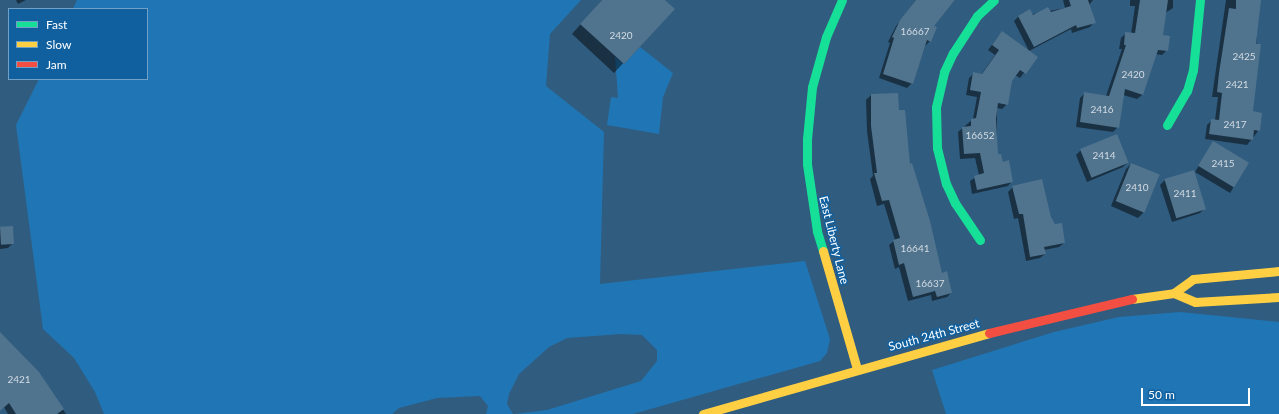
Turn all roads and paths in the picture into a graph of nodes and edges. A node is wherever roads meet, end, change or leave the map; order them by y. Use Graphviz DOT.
graph roads {
  1 [pos="842,0"];
  2 [pos="994,0"];
  3 [pos="1200,0"];
  4 [pos="1167,125"];
  5 [pos="980,240"];
  6 [pos="1279,271"];
  7 [pos="1174,293"];
  8 [pos="1279,297"];
  9 [pos="857,369"];
  10 [pos="703,414"];
  1 -- 9 [label="street, East Liberty Lane"];
  2 -- 5 [label="street"];
  3 -- 4 [label="street"];
  6 -- 7 [label="street, South 24th Street"];
  7 -- 8 [label="street"];
  7 -- 9 [label="street, South 24th Street"];
  9 -- 10 [label="street, South 24th Street"];
}
